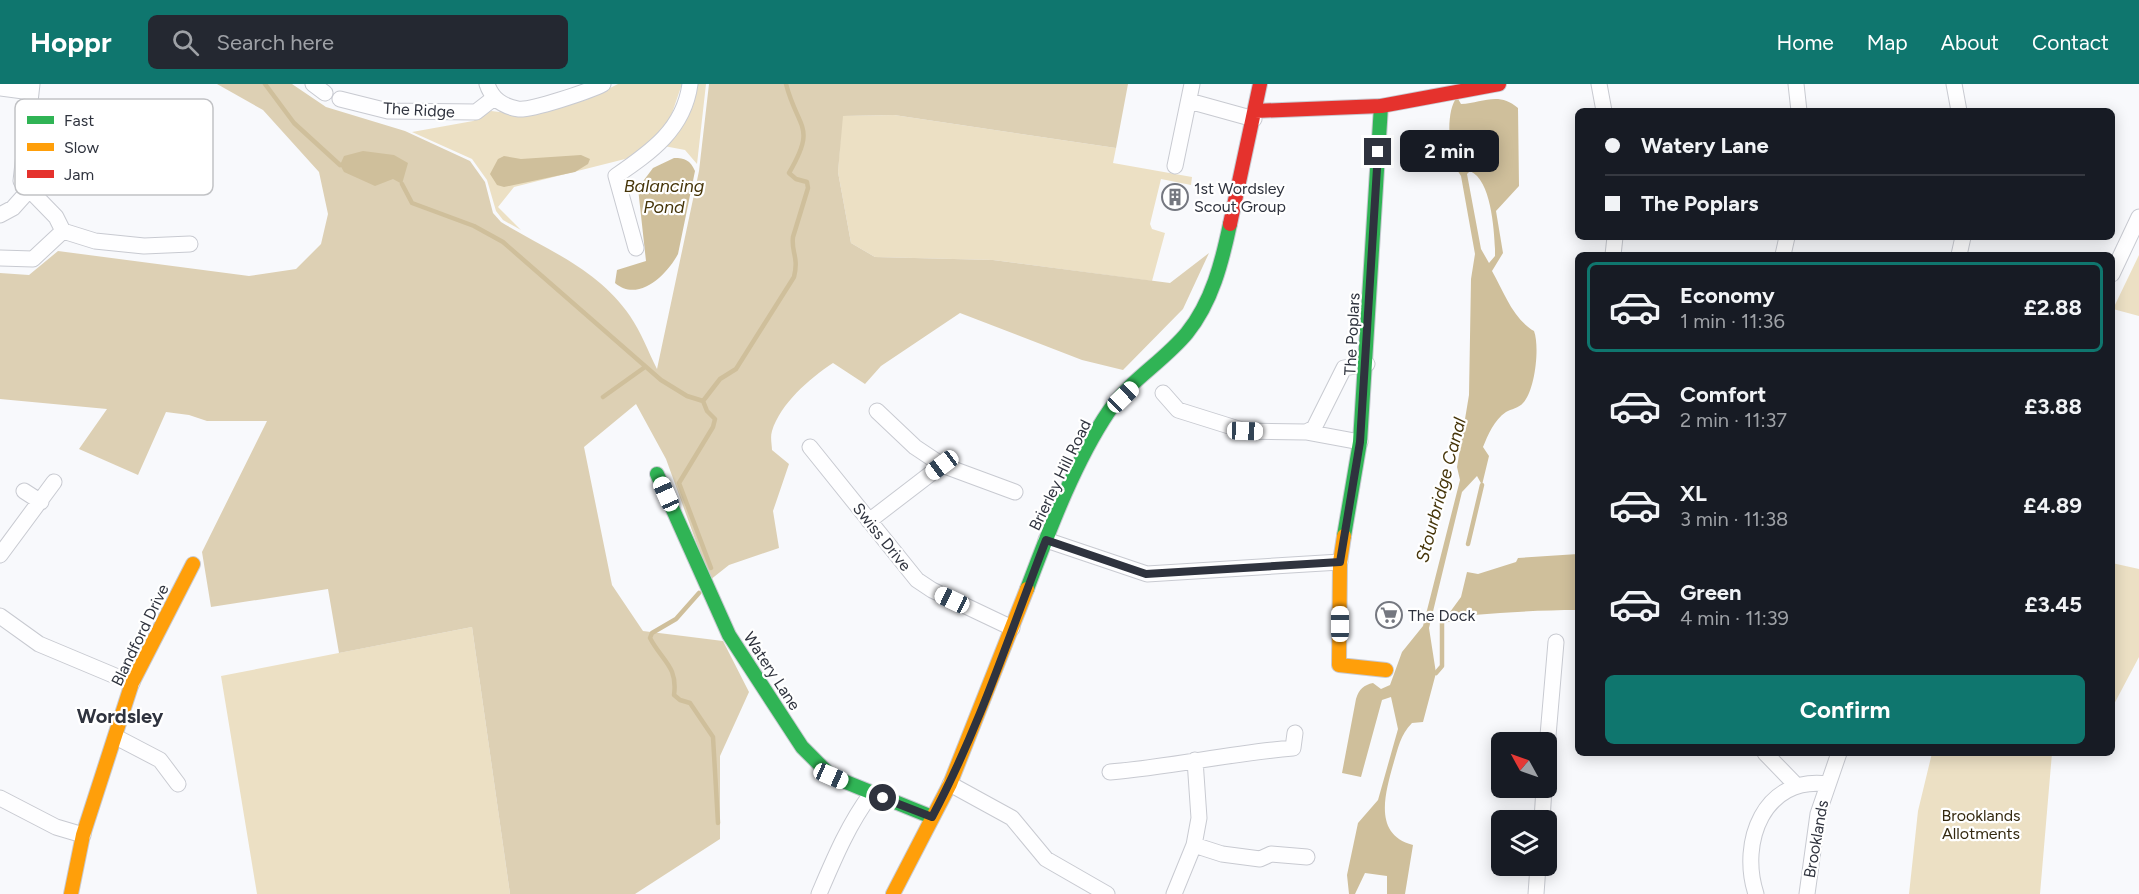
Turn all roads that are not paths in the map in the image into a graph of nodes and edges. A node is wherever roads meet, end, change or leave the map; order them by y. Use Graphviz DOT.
graph roads {
  1 [pos="603,84"];
  2 [pos="690,84"];
  3 [pos="1192,84"];
  4 [pos="1260,84"];
  5 [pos="1499,84"];
  6 [pos="1599,84"];
  7 [pos="1796,84"];
  8 [pos="1954,84"];
  9 [pos="0,88"];
  10 [pos="31,88"];
  11 [pos="491,91"];
  12 [pos="340,99"];
  13 [pos="1189,101"];
  14 [pos="1381,106"];
  15 [pos="1603,108"];
  16 [pos="1799,108"];
  17 [pos="1958,108"];
  18 [pos="1254,115"];
  19 [pos="1175,166"];
  20 [pos="25,195"];
  21 [pos="36,195"];
  22 [pos="0,215"];
  23 [pos="2139,217"];
  24 [pos="63,231"];
  25 [pos="190,244"];
  26 [pos="636,248"];
  27 [pos="0,258"];
  28 [pos="2115,268"];
  29 [pos="1367,363"];
  30 [pos="1163,393"];
  31 [pos="877,411"];
  32 [pos="1306,432"];
  33 [pos="1360,442"];
  34 [pos="810,447"];
  35 [pos="942,465"];
  36 [pos="657,474"];
  37 [pos="54,482"];
  38 [pos="24,491"];
  39 [pos="1015,492"];
  40 [pos="41,502"];
  41 [pos="869,521"];
  42 [pos="1046,540"];
  43 [pos="0,555"];
  44 [pos="1340,562"];
  45 [pos="193,564"];
  46 [pos="0,616"];
  47 [pos="1012,628"];
  48 [pos="1556,642"];
  49 [pos="1386,670"];
  50 [pos="132,683"];
  51 [pos="1548,732"];
  52 [pos="1295,733"];
  53 [pos="116,737"];
  54 [pos="1768,756"];
  55 [pos="1838,756"];
  56 [pos="1195,760"];
  57 [pos="1110,772"];
  58 [pos="178,784"];
  59 [pos="950,784"];
  60 [pos="1827,784"];
  61 [pos="1796,785"];
  62 [pos="871,794"];
  63 [pos="0,798"];
  64 [pos="932,817"];
  65 [pos="82,835"];
  66 [pos="1194,845"];
  67 [pos="1307,857"];
  68 [pos="1537,876"];
  69 [pos="70,894"];
  70 [pos="819,894"];
  71 [pos="893,894"];
  72 [pos="1107,894"];
  73 [pos="1174,894"];
  74 [pos="1536,894"];
  75 [pos="1756,894"];
  76 [pos="1807,894"];
  1 -- 11 [label="street, The Ridge"];
  2 -- 26 [label="street"];
  3 -- 13 [label="street"];
  4 -- 18 [label="street, Brierley Hill Road"];
  5 -- 14 [label="street"];
  6 -- 15 [label="street"];
  7 -- 16 [label="street"];
  8 -- 17 [label="street"];
  9 -- 10 [label="street"];
  11 -- 12 [label="street, The Ridge"];
  13 -- 18 [label="street"];
  13 -- 19 [label="street"];
  14 -- 18 [label="street"];
  14 -- 29 [label="street, The Poplars"];
  18 -- 42 [label="street, Brierley Hill Road"];
  20 -- 22 [label="street"];
  21 -- 24 [label="street"];
  23 -- 28 [label="street"];
  24 -- 25 [label="street"];
  24 -- 27 [label="street"];
  29 -- 32 [label="street"];
  29 -- 33 [label="street, The Poplars"];
  30 -- 32 [label="street"];
  31 -- 35 [label="street"];
  32 -- 33 [label="street"];
  33 -- 44 [label="street, The Poplars"];
  34 -- 41 [label="street, Swiss Drive"];
  35 -- 39 [label="street"];
  35 -- 41 [label="street"];
  36 -- 62 [label="street, Watery Lane"];
  37 -- 40 [label="street"];
  38 -- 40 [label="street"];
  40 -- 43 [label="street"];
  41 -- 47 [label="street, Swiss Drive"];
  42 -- 44 [label="street"];
  42 -- 47 [label="street, Brierley Hill Road"];
  44 -- 49 [label="street, The Poplars"];
  45 -- 50 [label="street, Blandford Drive"];
  46 -- 50 [label="street"];
  47 -- 59 [label="street, Brierley Hill Road"];
  48 -- 51 [label="street"];
  50 -- 53 [label="street, Blandford Drive"];
  52 -- 56 [label="street"];
  53 -- 58 [label="street"];
  53 -- 65 [label="street, Blandford Drive"];
  54 -- 61 [label="street"];
  55 -- 60 [label="street, Brooklands"];
  56 -- 57 [label="street"];
  56 -- 66 [label="street"];
  59 -- 64 [label="street, Brierley Hill Road"];
  59 -- 72 [label="street"];
  60 -- 61 [label="street, Brooklands"];
  60 -- 76 [label="street, Brooklands"];
  61 -- 75 [label="street, Brooklands"];
  62 -- 64 [label="street, Watery Lane"];
  62 -- 70 [label="street"];
  63 -- 65 [label="street"];
  64 -- 71 [label="street, Brierley Hill Road"];
  65 -- 69 [label="street, Blandford Drive"];
  66 -- 67 [label="street"];
  66 -- 73 [label="street"];
  68 -- 74 [label="street"];
}
